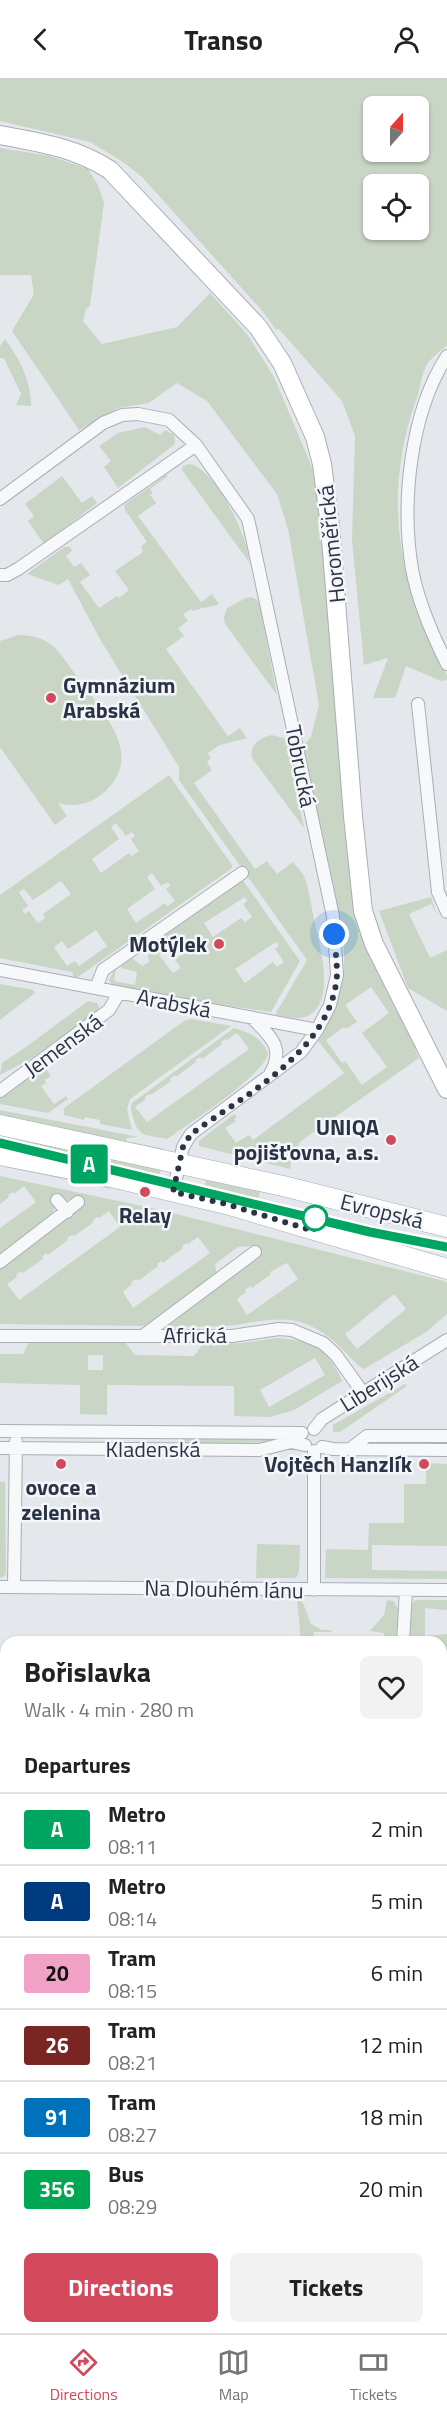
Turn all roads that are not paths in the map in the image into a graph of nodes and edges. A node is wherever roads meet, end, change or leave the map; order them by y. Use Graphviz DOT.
graph roads {
  1 [pos="0,135"];
  2 [pos="447,356"];
  3 [pos="196,445"];
  4 [pos="0,499"];
  5 [pos="0,575"];
  6 [pos="447,663"];
  7 [pos="418,704"];
  8 [pos="242,873"];
  9 [pos="447,912"];
  10 [pos="0,970"];
  11 [pos="96,988"];
  12 [pos="119,993"];
  13 [pos="252,1018"];
  14 [pos="317,1030"];
  15 [pos="267,1079"];
  16 [pos="447,1089"];
  17 [pos="0,1091"];
  18 [pos="0,1125"];
  19 [pos="0,1155"];
  20 [pos="180,1163"];
  21 [pos="173,1192"];
  22 [pos="57,1200"];
  23 [pos="78,1202"];
  24 [pos="67,1212"];
  25 [pos="447,1227"];
  26 [pos="255,1252"];
  27 [pos="0,1262"];
  28 [pos="447,1269"];
  29 [pos="0,1335"];
  30 [pos="144,1335"];
  31 [pos="447,1340"];
  32 [pos="363,1392"];
  33 [pos="0,1431"];
  34 [pos="16,1431"];
  35 [pos="447,1436"];
  36 [pos="311,1441"];
  37 [pos="0,1448"];
  38 [pos="16,1448"];
  39 [pos="350,1449"];
  40 [pos="447,1450"];
  41 [pos="0,1587"];
  42 [pos="14,1587"];
  43 [pos="314,1590"];
  44 [pos="406,1590"];
  45 [pos="447,1590"];
  46 [pos="403,1636"];
  1 -- 16 [label="main road, Horoměřická"];
  2 -- 6 [label="street"];
  3 -- 4 [label="street, Tobrucká"];
  3 -- 5 [label="street"];
  3 -- 14 [label="street, Tobrucká"];
  7 -- 9 [label="street"];
  8 -- 11 [label="street, Arabská"];
  10 -- 11 [label="street, Arabská"];
  11 -- 12 [label="street, Arabská"];
  12 -- 13 [label="street, Arabská"];
  12 -- 17 [label="street, Jemenská"];
  13 -- 14 [label="street, Arabská"];
  13 -- 15 [label="street"];
  14 -- 15 [label="street, Tobrucká"];
  15 -- 20 [label="street"];
  18 -- 20 [label="main road, Evropská"];
  19 -- 21 [label="main road, Evropská"];
  20 -- 21 [label="street"];
  20 -- 25 [label="main road, Evropská"];
  21 -- 28 [label="main road, Evropská"];
  22 -- 24 [label="street"];
  23 -- 24 [label="street"];
  24 -- 27 [label="street"];
  26 -- 30 [label="street"];
  29 -- 30 [label="street, Africká"];
  30 -- 32 [label="street, Africká"];
  31 -- 32 [label="street, Liberijská"];
  32 -- 36 [label="street, Liberijská"];
  33 -- 34 [label="street, Kladenská"];
  34 -- 36 [label="street, Kladenská"];
  34 -- 38 [label="street"];
  35 -- 39 [label="street"];
  36 -- 38 [label="street, Kladenská"];
  36 -- 39 [label="street, Kladenská"];
  36 -- 43 [label="street"];
  37 -- 38 [label="street, Kladenská"];
  38 -- 42 [label="street"];
  39 -- 40 [label="street, Kladenská"];
  41 -- 42 [label="street, Na Dlouhém lánu"];
  42 -- 43 [label="street, Na Dlouhém lánu"];
  43 -- 44 [label="street, Na Dlouhém lánu"];
  44 -- 45 [label="street, Na Dlouhém lánu"];
  44 -- 46 [label="street"];
}
